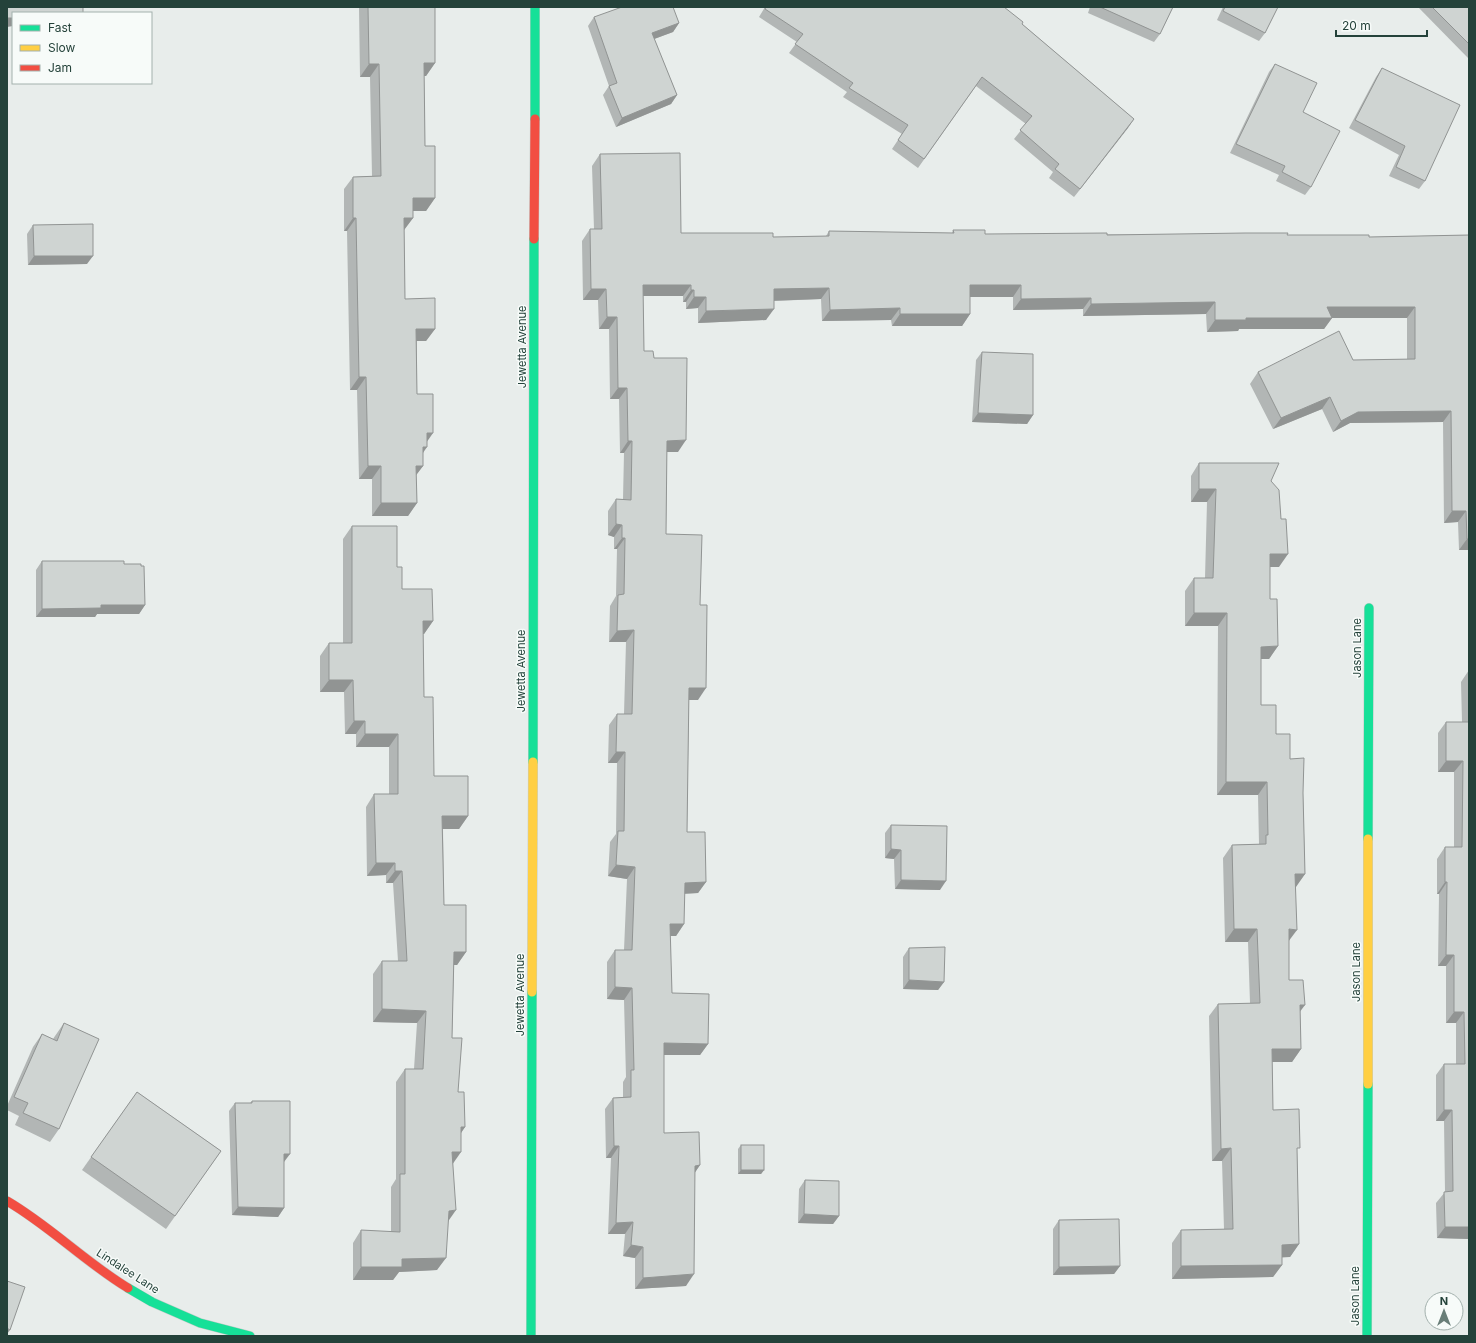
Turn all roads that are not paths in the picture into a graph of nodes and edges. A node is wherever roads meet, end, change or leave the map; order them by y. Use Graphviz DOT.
graph roads {
  1 [pos="535,7"];
  2 [pos="1369,608"];
  3 [pos="7,1201"];
  4 [pos="250,1336"];
  5 [pos="531,1336"];
  6 [pos="1367,1336"];
  1 -- 5 [label="street, Jewetta Avenue"];
  2 -- 6 [label="street, Jason Lane"];
  3 -- 4 [label="street, Lindalee Lane"];
}
